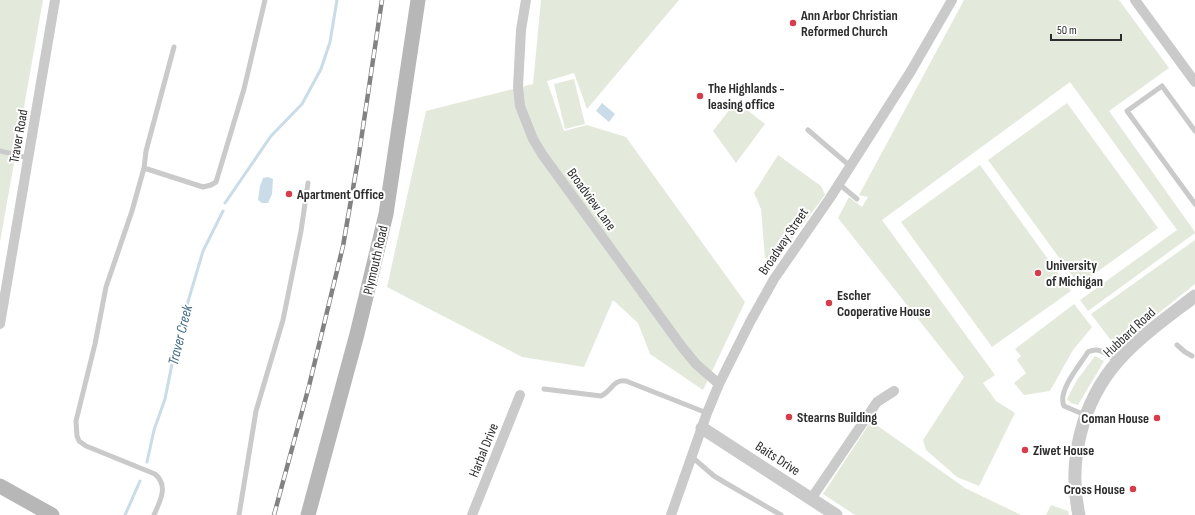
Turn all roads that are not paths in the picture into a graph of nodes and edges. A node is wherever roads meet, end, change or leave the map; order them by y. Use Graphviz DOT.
graph roads {
  1 [pos="54,0"];
  2 [pos="265,0"];
  3 [pos="418,0"];
  4 [pos="526,0"];
  5 [pos="952,0"];
  6 [pos="1135,0"];
  7 [pos="174,47"];
  8 [pos="1195,82"];
  9 [pos="808,130"];
  10 [pos="1195,131"];
  11 [pos="0,151"];
  12 [pos="28,158"];
  13 [pos="850,166"];
  14 [pos="144,168"];
  15 [pos="308,183"];
  16 [pos="839,184"];
  17 [pos="857,199"];
  18 [pos="1195,204"];
  19 [pos="3,280"];
  20 [pos="1193,301"];
  21 [pos="0,324"];
  22 [pos="1177,345"];
  23 [pos="1192,356"];
  24 [pos="1117,362"];
  25 [pos="718,384"];
  26 [pos="544,389"];
  27 [pos="894,391"];
  28 [pos="520,395"];
  29 [pos="707,413"];
  30 [pos="1086,415"];
  31 [pos="702,428"];
  32 [pos="692,457"];
  33 [pos="0,486"];
  34 [pos="811,499"];
  35 [pos="52,515"];
  36 [pos="154,515"];
  37 [pos="238,515"];
  38 [pos="308,515"];
  39 [pos="472,515"];
  40 [pos="671,515"];
  41 [pos="780,515"];
  42 [pos="836,515"];
  43 [pos="1079,515"];
  1 -- 12 [label="street, Traver Road"];
  2 -- 14 [label="lane"];
  3 -- 38 [label="main road, Plymouth Road"];
  4 -- 25 [label="street, Broadview Lane"];
  5 -- 13 [label="street, Broadway Street"];
  6 -- 8 [label="street"];
  7 -- 14 [label="lane"];
  9 -- 13 [label="lane"];
  10 -- 18 [label="lane"];
  11 -- 12 [label="lane"];
  12 -- 19 [label="street, Traver Road"];
  13 -- 16 [label="street, Broadway Street"];
  14 -- 36 [label="lane"];
  15 -- 37 [label="lane"];
  16 -- 17 [label="lane"];
  16 -- 25 [label="street, Broadway Street"];
  19 -- 21 [label="street, Traver Road"];
  20 -- 24 [label="street, Hubbard Road"];
  22 -- 23 [label="lane"];
  24 -- 30 [label="street, Hubbard Road"];
  24 -- 30 [label="lane"];
  25 -- 29 [label="street, Broadway Street"];
  26 -- 29 [label="lane"];
  27 -- 34 [label="street"];
  28 -- 39 [label="street, Harbal Drive"];
  29 -- 31 [label="street, Broadway Street"];
  30 -- 43 [label="street, Hubbard Road"];
  31 -- 32 [label="street, Broadway Street"];
  31 -- 34 [label="street, Baits Drive"];
  32 -- 40 [label="street, Broadway Street"];
  32 -- 41 [label="lane"];
  33 -- 35 [label="main road"];
  34 -- 42 [label="street, Baits Drive"];
}
